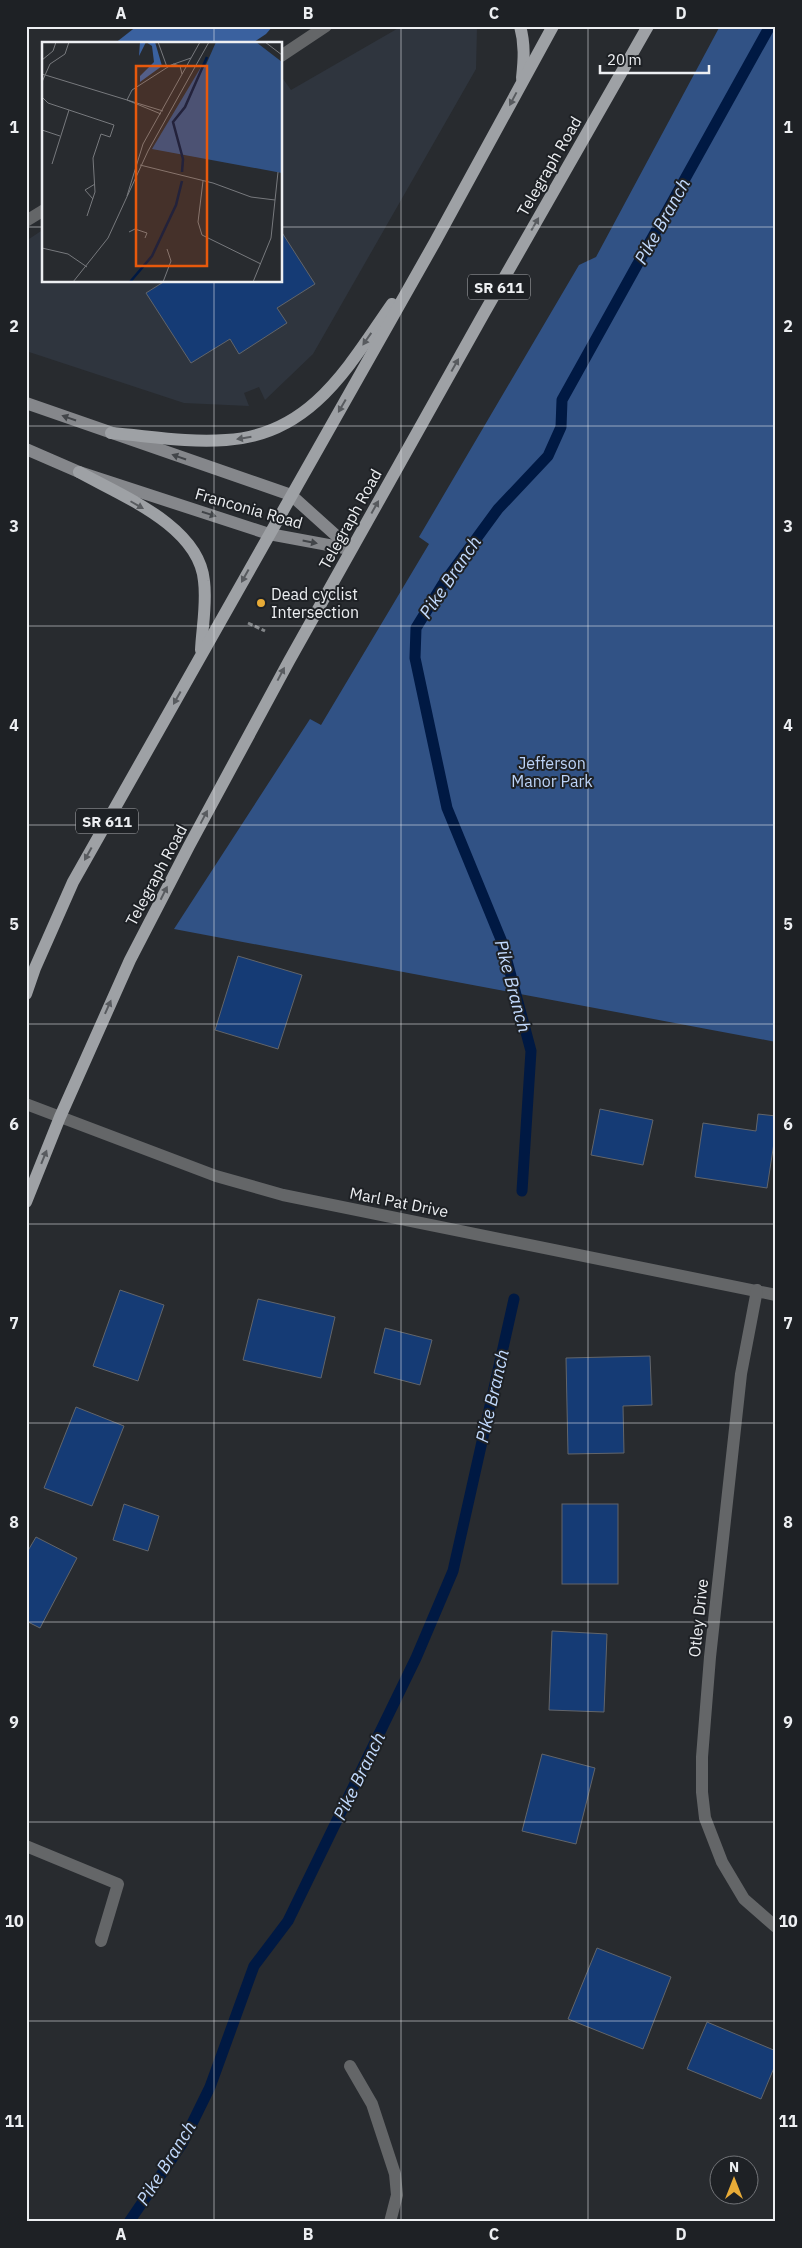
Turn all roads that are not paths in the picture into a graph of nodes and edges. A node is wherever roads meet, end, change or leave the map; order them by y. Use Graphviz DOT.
graph roads {
  1 [pos="326,26"];
  2 [pos="520,26"];
  3 [pos="553,26"];
  4 [pos="648,26"];
  5 [pos="282,55"];
  6 [pos="522,82"];
  7 [pos="42,211"];
  8 [pos="26,221"];
  9 [pos="435,242"];
  10 [pos="26,403"];
  11 [pos="111,433"];
  12 [pos="26,449"];
  13 [pos="79,472"];
  14 [pos="291,495"];
  15 [pos="269,534"];
  16 [pos="351,549"];
  17 [pos="201,655"];
  18 [pos="26,994"];
  19 [pos="26,1104"];
  20 [pos="60,1117"];
  21 [pos="26,1202"];
  22 [pos="757,1290"];
  23 [pos="776,1295"];
  24 [pos="26,1846"];
  25 [pos="776,1927"];
  26 [pos="101,1941"];
  27 [pos="350,2066"];
  28 [pos="390,2222"];
  1 -- 5 [label="street"];
  2 -- 6 [label="main road"];
  3 -- 6 [label="main road, SR 611"];
  16 -- 4 [label="main road, Telegraph Road / SR 611, one-way"];
  6 -- 9 [label="main road, SR 611, one-way"];
  7 -- 8 [label="street"];
  9 -- 11 [label="main road, one-way"];
  9 -- 14 [label="main road, SR 611, one-way"];
  11 -- 10 [label="main road, Franconia Road, one-way"];
  14 -- 11 [label="main road, Franconia Road, one-way"];
  12 -- 13 [label="main road, Franconia Road"];
  13 -- 15 [label="main road, Franconia Road, one-way"];
  13 -- 17 [label="main road, one-way"];
  14 -- 15 [label="main road, SR 611"];
  14 -- 16 [label="main road, Franconia Road"];
  15 -- 16 [label="main road, Franconia Road, one-way"];
  15 -- 17 [label="main road, SR 611, one-way"];
  20 -- 16 [label="main road, Telegraph Road / SR 611, one-way"];
  17 -- 18 [label="main road, SR 611, one-way"];
  19 -- 20 [label="street, Marl Pat Drive"];
  21 -- 20 [label="main road, Telegraph Road / SR 611, one-way"];
  20 -- 22 [label="street, Marl Pat Drive"];
  22 -- 23 [label="street, Marl Pat Drive"];
  22 -- 25 [label="street, Otley Drive"];
  24 -- 26 [label="street"];
  27 -- 28 [label="street"];
}
